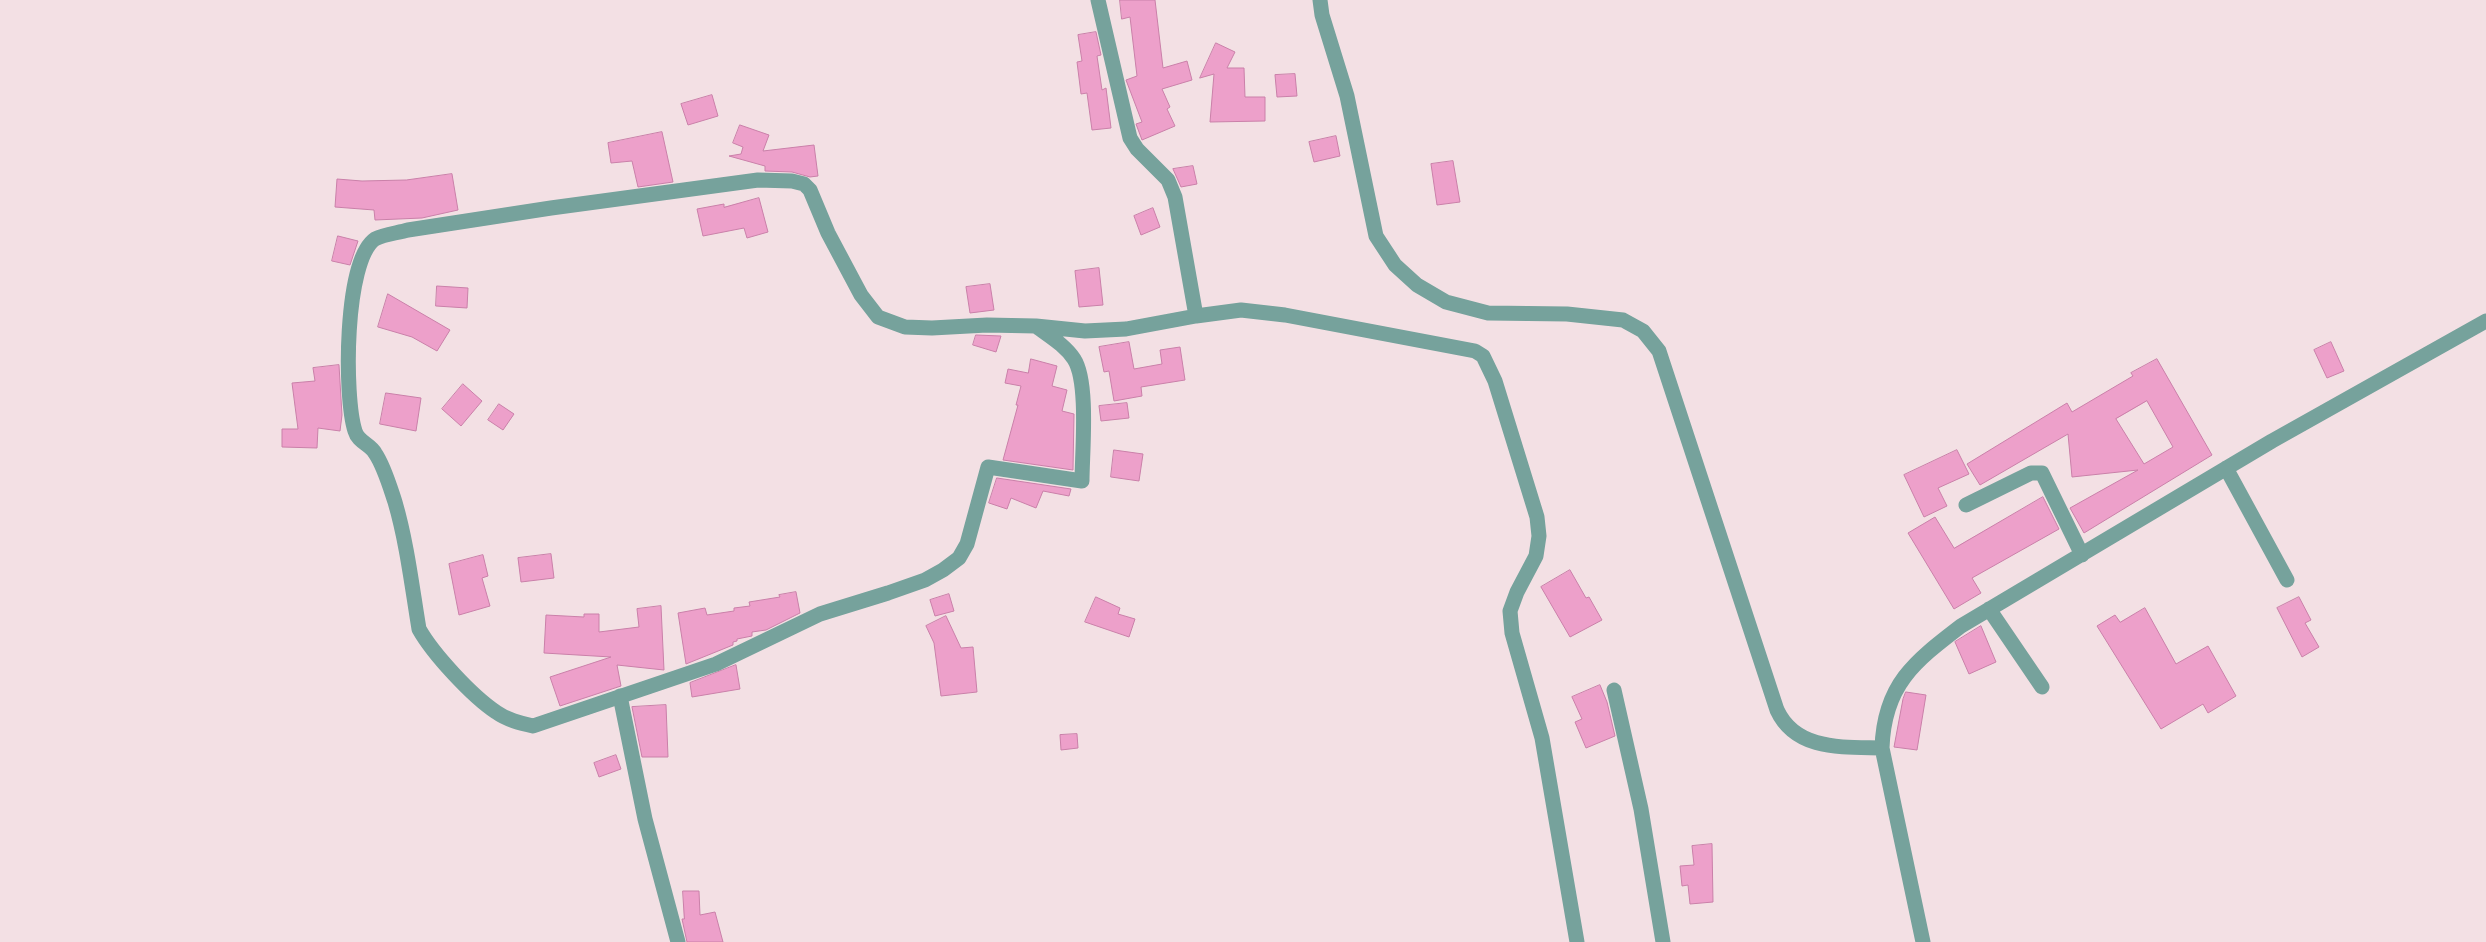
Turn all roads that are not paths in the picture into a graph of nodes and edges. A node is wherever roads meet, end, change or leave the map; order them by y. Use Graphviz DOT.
graph roads {
  1 [pos="1098,0"];
  2 [pos="1320,0"];
  3 [pos="1196,316"];
  4 [pos="2486,320"];
  5 [pos="1036,326"];
  6 [pos="2226,468"];
  7 [pos="1966,505"];
  8 [pos="2082,555"];
  9 [pos="2287,580"];
  10 [pos="1989,610"];
  11 [pos="2042,687"];
  12 [pos="1614,690"];
  13 [pos="620,696"];
  14 [pos="1882,748"];
  15 [pos="678,942"];
  16 [pos="1577,942"];
  17 [pos="1663,942"];
  18 [pos="1923,942"];
  1 -- 3 [label="street"];
  2 -- 14 [label="street"];
  3 -- 5 [label="street"];
  3 -- 16 [label="street"];
  4 -- 6 [label="street"];
  5 -- 13 [label="street"];
  5 -- 13 [label="street"];
  6 -- 8 [label="street"];
  6 -- 9 [label="street"];
  7 -- 8 [label="street"];
  8 -- 10 [label="street"];
  10 -- 11 [label="street"];
  10 -- 14 [label="street"];
  12 -- 17 [label="street"];
  13 -- 15 [label="street"];
  14 -- 18 [label="street"];
}
